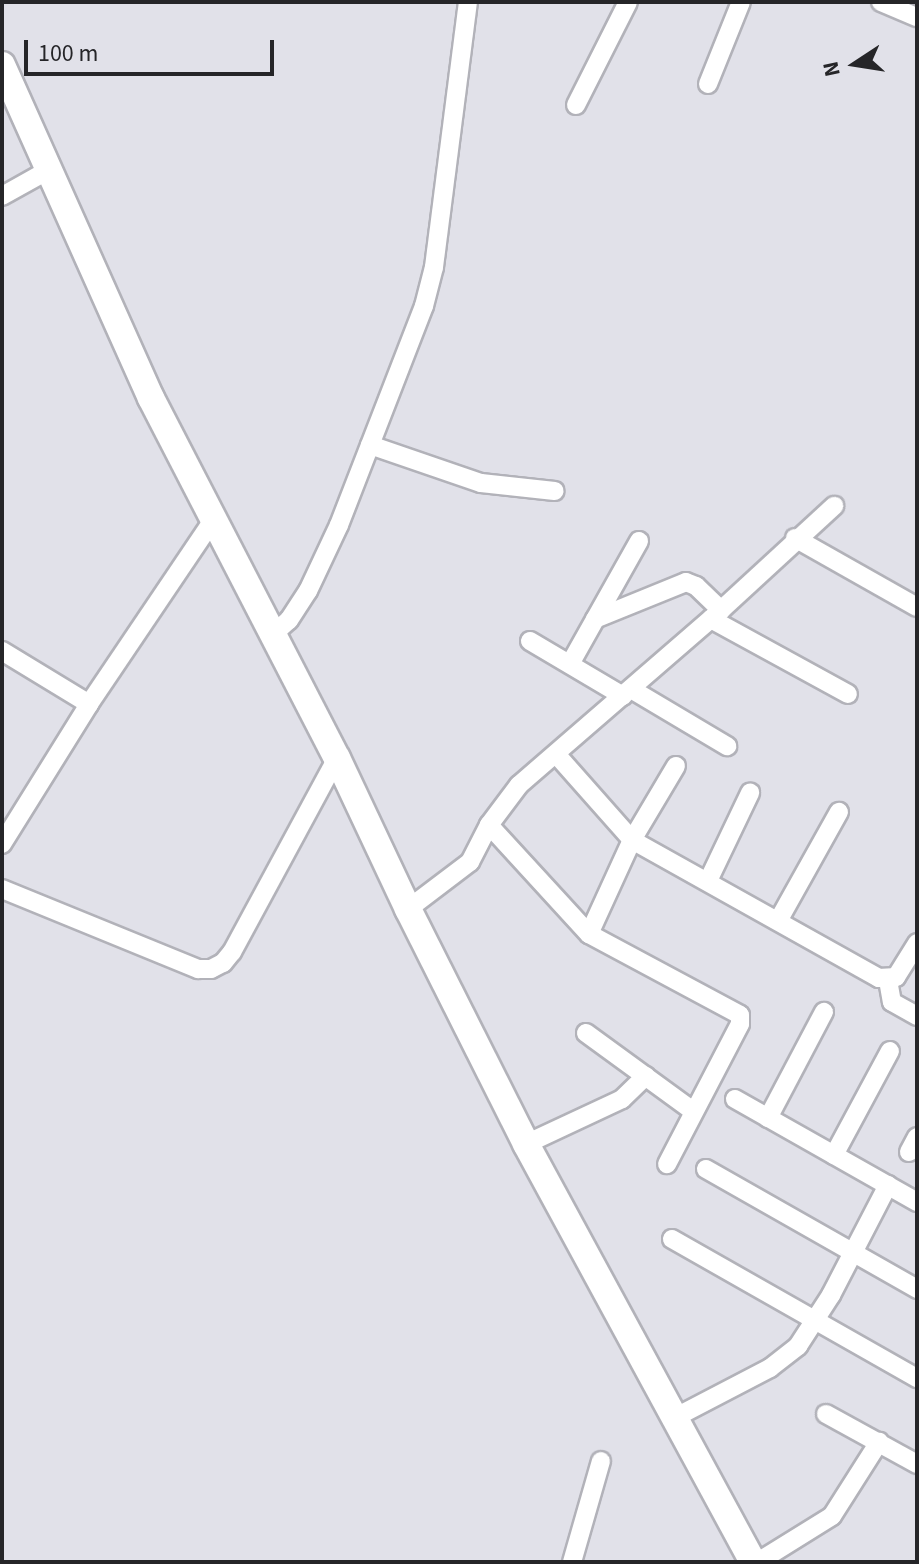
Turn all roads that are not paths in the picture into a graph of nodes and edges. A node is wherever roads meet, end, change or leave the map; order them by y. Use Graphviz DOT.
graph roads {
  1 [pos="468,2"];
  2 [pos="628,2"];
  3 [pos="741,2"];
  4 [pos="881,2"];
  5 [pos="917,17"];
  6 [pos="5,80"];
  7 [pos="708,84"];
  8 [pos="576,105"];
  9 [pos="47,171"];
  10 [pos="2,196"];
  11 [pos="370,445"];
  12 [pos="555,491"];
  13 [pos="834,506"];
  14 [pos="213,520"];
  15 [pos="795,538"];
  16 [pos="639,541"];
  17 [pos="917,607"];
  18 [pos="716,615"];
  19 [pos="595,619"];
  20 [pos="271,636"];
  21 [pos="530,641"];
  22 [pos="2,651"];
  23 [pos="570,664"];
  24 [pos="627,692"];
  25 [pos="848,694"];
  26 [pos="89,704"];
  27 [pos="727,746"];
  28 [pos="556,754"];
  29 [pos="337,758"];
  30 [pos="676,766"];
  31 [pos="750,793"];
  32 [pos="839,812"];
  33 [pos="9,819"];
  34 [pos="489,825"];
  35 [pos="632,840"];
  36 [pos="2,844"];
  37 [pos="708,881"];
  38 [pos="2,889"];
  39 [pos="408,909"];
  40 [pos="778,921"];
  41 [pos="589,934"];
  42 [pos="917,943"];
  43 [pos="888,980"];
  44 [pos="824,1012"];
  45 [pos="917,1016"];
  46 [pos="586,1033"];
  47 [pos="890,1051"];
  48 [pos="646,1076"];
  49 [pos="735,1099"];
  50 [pos="693,1111"];
  51 [pos="768,1118"];
  52 [pos="526,1144"];
  53 [pos="834,1155"];
  54 [pos="667,1164"];
  55 [pos="706,1169"];
  56 [pos="888,1185"];
  57 [pos="917,1202"];
  58 [pos="672,1239"];
  59 [pos="853,1252"];
  60 [pos="917,1289"];
  61 [pos="814,1321"];
  62 [pos="917,1378"];
  63 [pos="826,1414"];
  64 [pos="676,1417"];
  65 [pos="879,1442"];
  66 [pos="601,1461"];
  67 [pos="917,1464"];
  68 [pos="572,1562"];
  69 [pos="755,1562"];
  1 -- 11 [label="street"];
  2 -- 8 [label="street"];
  3 -- 7 [label="street"];
  4 -- 5 [label="street"];
  6 -- 9 [label="main road"];
  9 -- 10 [label="street"];
  9 -- 14 [label="main road"];
  11 -- 12 [label="street"];
  11 -- 20 [label="street"];
  13 -- 15 [label="street"];
  14 -- 20 [label="main road"];
  14 -- 26 [label="street"];
  15 -- 17 [label="street"];
  15 -- 18 [label="street"];
  16 -- 19 [label="street"];
  18 -- 19 [label="street"];
  18 -- 24 [label="street"];
  18 -- 25 [label="street"];
  19 -- 23 [label="street"];
  20 -- 29 [label="main road"];
  21 -- 23 [label="street"];
  22 -- 26 [label="street"];
  23 -- 24 [label="street"];
  24 -- 27 [label="street"];
  24 -- 28 [label="street"];
  26 -- 33 [label="street"];
  28 -- 34 [label="street"];
  28 -- 35 [label="street"];
  29 -- 38 [label="street"];
  29 -- 39 [label="main road"];
  30 -- 35 [label="street"];
  31 -- 37 [label="street"];
  32 -- 40 [label="street"];
  33 -- 36 [label="street"];
  34 -- 39 [label="street"];
  34 -- 41 [label="street"];
  35 -- 37 [label="street"];
  35 -- 41 [label="street"];
  37 -- 40 [label="street"];
  39 -- 52 [label="main road"];
  40 -- 43 [label="street"];
  41 -- 50 [label="street"];
  42 -- 43 [label="street"];
  43 -- 45 [label="street"];
  44 -- 51 [label="street"];
  46 -- 48 [label="street"];
  47 -- 53 [label="street"];
  48 -- 50 [label="street"];
  48 -- 52 [label="street"];
  49 -- 51 [label="street"];
  50 -- 54 [label="street"];
  51 -- 53 [label="street"];
  52 -- 64 [label="main road"];
  53 -- 56 [label="street"];
  55 -- 59 [label="street"];
  56 -- 57 [label="street"];
  56 -- 59 [label="street"];
  58 -- 61 [label="street"];
  59 -- 60 [label="street"];
  59 -- 61 [label="street"];
  61 -- 62 [label="street"];
  61 -- 64 [label="street"];
  63 -- 65 [label="street"];
  64 -- 69 [label="main road"];
  65 -- 67 [label="street"];
  65 -- 69 [label="street"];
  66 -- 68 [label="street"];
}
